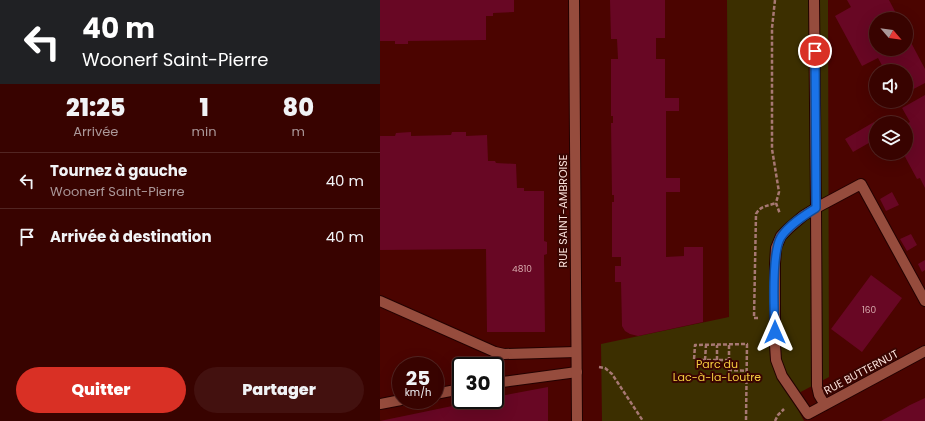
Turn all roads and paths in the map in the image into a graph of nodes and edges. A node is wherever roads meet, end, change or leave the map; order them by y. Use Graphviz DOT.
graph roads {
  1 [pos="574,0"];
  2 [pos="775,0"];
  3 [pos="814,0"];
  4 [pos="816,208"];
  5 [pos="789,228"];
  6 [pos="925,300"];
  7 [pos="380,301"];
  8 [pos="729,344"];
  9 [pos="706,345"];
  10 [pos="717,345"];
  11 [pos="925,351"];
  12 [pos="576,352"];
  13 [pos="705,360"];
  14 [pos="717,360"];
  15 [pos="729,360"];
  16 [pos="599,367"];
  17 [pos="729,370"];
  18 [pos="747,370"];
  19 [pos="577,372"];
  20 [pos="728,375"];
  21 [pos="504,382"];
  22 [pos="392,402"];
  23 [pos="380,404"];
  24 [pos="825,405"];
  25 [pos="789,415"];
  26 [pos="810,417"];
  27 [pos="577,421"];
  28 [pos="643,421"];
  29 [pos="746,421"];
  30 [pos="775,421"];
  1 -- 12 [label="street, RUE SAINT-AMBROISE"];
  2 -- 5 [label="path"];
  3 -- 4 [label="street"];
  4 -- 5 [label="street"];
  4 -- 6 [label="street"];
  4 -- 24 [label="street"];
  5 -- 26 [label="street"];
  7 -- 12 [label="street"];
  8 -- 10 [label="path"];
  8 -- 15 [label="path"];
  8 -- 18 [label="path"];
  9 -- 10 [label="path"];
  9 -- 13 [label="path"];
  9 -- 13 [label="path"];
  10 -- 14 [label="path"];
  11 -- 24 [label="street, RUE BUTTERNUT"];
  12 -- 19 [label="street, RUE SAINT-AMBROISE"];
  13 -- 14 [label="path"];
  14 -- 15 [label="path"];
  15 -- 17 [label="path"];
  16 -- 28 [label="path"];
  17 -- 18 [label="path"];
  17 -- 20 [label="path"];
  18 -- 29 [label="path"];
  19 -- 21 [label="street"];
  19 -- 27 [label="street, RUE SAINT-AMBROISE"];
  22 -- 23 [label="street"];
  24 -- 26 [label="street, RUE BUTTERNUT"];
  25 -- 30 [label="path"];
}
